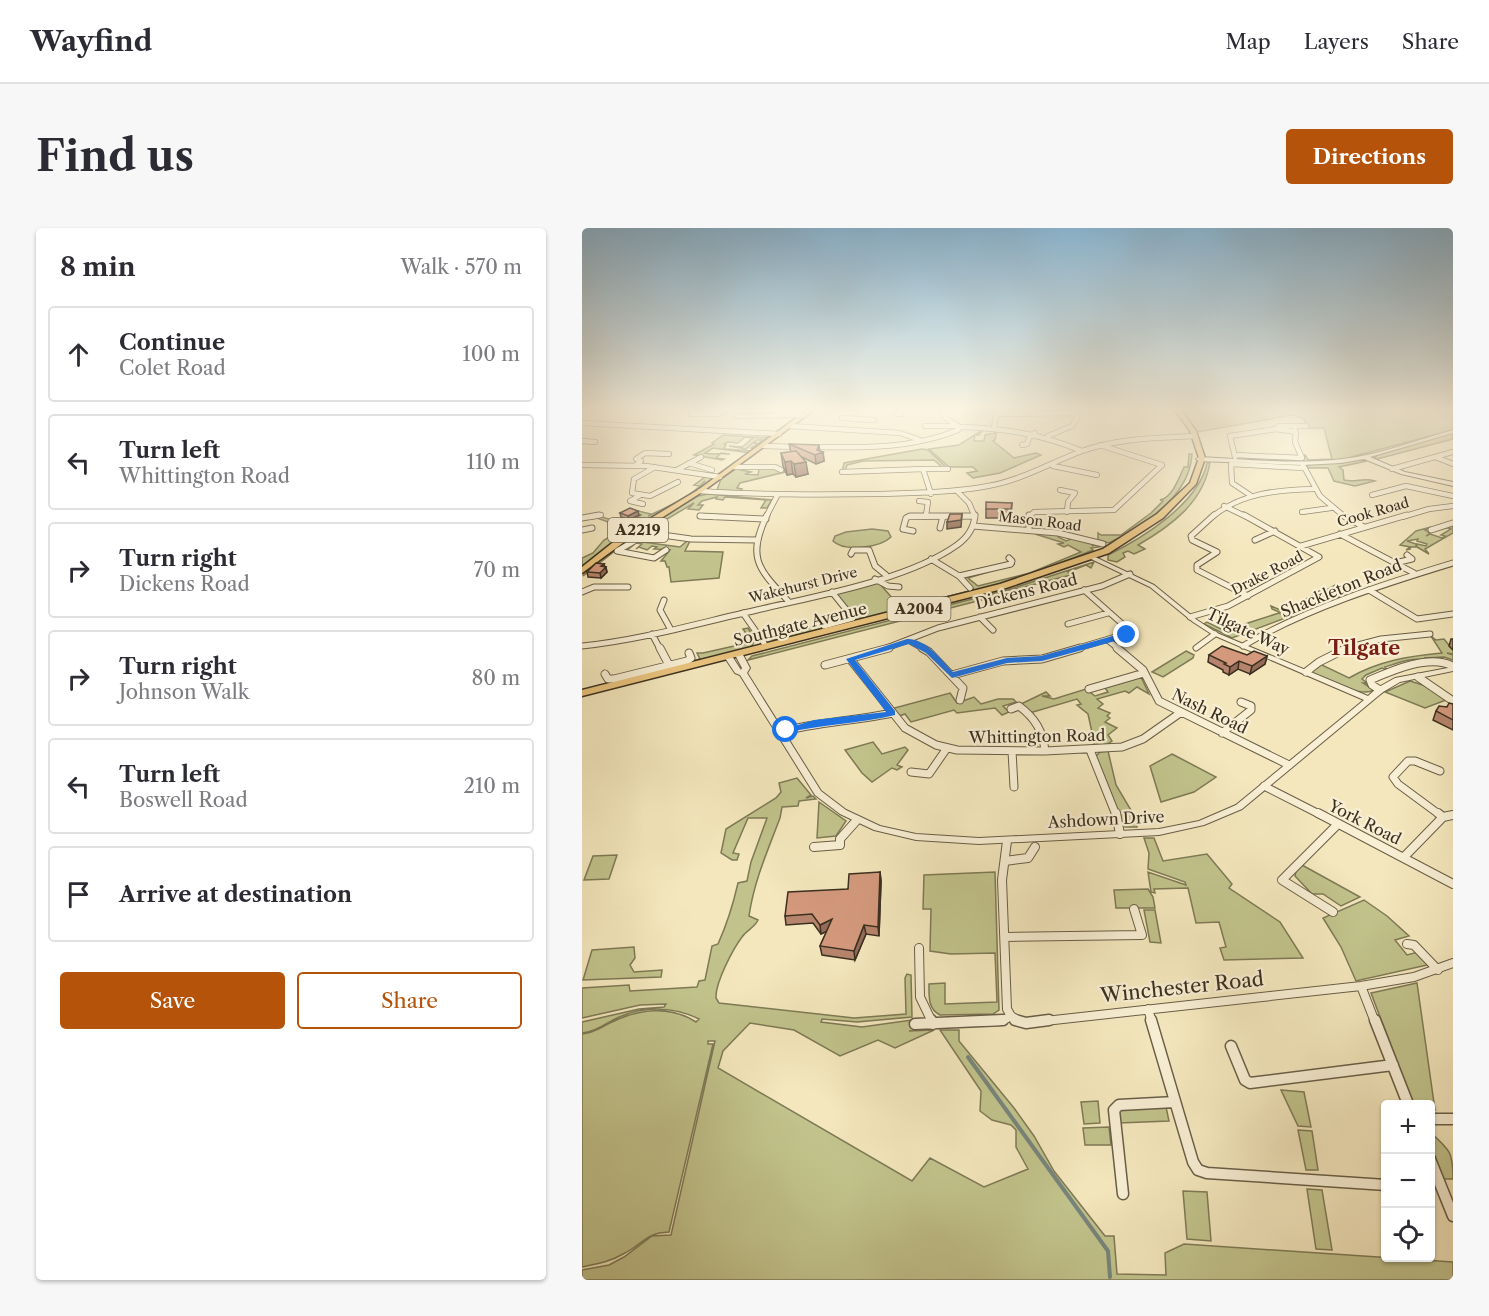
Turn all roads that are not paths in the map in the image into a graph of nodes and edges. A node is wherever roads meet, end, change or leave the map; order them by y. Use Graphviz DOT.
graph roads {
  1 [pos="645,459"];
  2 [pos="697,459"];
  3 [pos="745,459"];
  4 [pos="1066,459"];
  5 [pos="1144,459"];
  6 [pos="1199,459"];
  7 [pos="1199,459"];
  8 [pos="1253,459"];
  9 [pos="1351,459"];
  10 [pos="1370,459"];
  11 [pos="1427,459"];
  12 [pos="689,463"];
  13 [pos="582,465"];
  14 [pos="636,465"];
  15 [pos="1303,465"];
  16 [pos="1053,466"];
  17 [pos="655,467"];
  18 [pos="734,467"];
  19 [pos="948,468"];
  20 [pos="923,469"];
  21 [pos="1392,469"];
  22 [pos="676,470"];
  23 [pos="712,470"];
  24 [pos="781,470"];
  25 [pos="842,472"];
  26 [pos="1097,475"];
  27 [pos="720,477"];
  28 [pos="678,482"];
  29 [pos="1453,484"];
  30 [pos="1312,489"];
  31 [pos="1060,490"];
  32 [pos="957,491"];
  33 [pos="700,492"];
  34 [pos="931,494"];
  35 [pos="1181,495"];
  36 [pos="1251,495"];
  37 [pos="1372,495"];
  38 [pos="639,496"];
  39 [pos="777,496"];
  40 [pos="1453,496"];
  41 [pos="919,501"];
  42 [pos="643,504"];
  43 [pos="1224,506"];
  44 [pos="1453,506"];
  45 [pos="1331,508"];
  46 [pos="1067,512"];
  47 [pos="1302,512"];
  48 [pos="601,515"];
  49 [pos="926,515"];
  50 [pos="700,516"];
  51 [pos="943,516"];
  52 [pos="975,516"];
  53 [pos="582,518"];
  54 [pos="766,519"];
  55 [pos="1453,523"];
  56 [pos="973,526"];
  57 [pos="1364,527"];
  58 [pos="592,528"];
  59 [pos="940,528"];
  60 [pos="582,530"];
  61 [pos="1029,530"];
  62 [pos="1431,530"];
  63 [pos="913,531"];
  64 [pos="1275,531"];
  65 [pos="1340,534"];
  66 [pos="757,540"];
  67 [pos="1255,540"];
  68 [pos="1103,544"];
  69 [pos="1301,546"];
  70 [pos="666,550"];
  71 [pos="851,554"];
  72 [pos="1407,555"];
  73 [pos="1091,557"];
  74 [pos="1009,558"];
  75 [pos="931,559"];
  76 [pos="1395,563"];
  77 [pos="1453,563"];
  78 [pos="582,571"];
  79 [pos="1414,573"];
  80 [pos="1130,574"];
  81 [pos="886,575"];
  82 [pos="959,576"];
  83 [pos="875,579"];
  84 [pos="628,587"];
  85 [pos="899,587"];
  86 [pos="970,588"];
  87 [pos="1084,590"];
  88 [pos="1370,590"];
  89 [pos="582,592"];
  90 [pos="832,592"];
  91 [pos="1248,596"];
  92 [pos="664,600"];
  93 [pos="789,602"];
  94 [pos="743,613"];
  95 [pos="1108,613"];
  96 [pos="1453,614"];
  97 [pos="980,617"];
  98 [pos="1190,617"];
  99 [pos="1068,624"];
  100 [pos="824,626"];
  101 [pos="671,630"];
  102 [pos="993,630"];
  103 [pos="652,634"];
  104 [pos="1215,634"];
  105 [pos="1430,634"];
  106 [pos="910,641"];
  107 [pos="1108,641"];
  108 [pos="764,643"];
  109 [pos="582,646"];
  110 [pos="1243,646"];
  111 [pos="1196,648"];
  112 [pos="689,653"];
  113 [pos="739,655"];
  114 [pos="729,657"];
  115 [pos="850,659"];
  116 [pos="669,665"];
  117 [pos="825,665"];
  118 [pos="1453,667"];
  119 [pos="1306,672"];
  120 [pos="743,673"];
  121 [pos="1144,673"];
  122 [pos="605,674"];
  123 [pos="952,675"];
  124 [pos="1418,677"];
  125 [pos="1089,689"];
  126 [pos="1380,690"];
  127 [pos="582,693"];
  128 [pos="1369,699"];
  129 [pos="960,700"];
  130 [pos="1453,701"];
  131 [pos="1241,702"];
  132 [pos="1011,709"];
  133 [pos="892,713"];
  134 [pos="1180,713"];
  135 [pos="780,732"];
  136 [pos="1222,733"];
  137 [pos="947,748"];
  138 [pos="1090,750"];
  139 [pos="1012,751"];
  140 [pos="1045,751"];
  141 [pos="1289,765"];
  142 [pos="1440,771"];
  143 [pos="911,772"];
  144 [pos="1014,786"];
  145 [pos="1264,786"];
  146 [pos="1453,814"];
  147 [pos="1443,817"];
  148 [pos="856,820"];
  149 [pos="1338,824"];
  150 [pos="1120,834"];
  151 [pos="1007,841"];
  152 [pos="814,847"];
  153 [pos="1035,847"];
  154 [pos="1404,857"];
  155 [pos="1005,861"];
  156 [pos="1453,884"];
  157 [pos="1134,909"];
  158 [pos="1333,912"];
  159 [pos="1005,937"];
  160 [pos="1407,944"];
  161 [pos="919,948"];
  162 [pos="1453,963"];
  163 [pos="1437,970"];
  164 [pos="1361,986"];
  165 [pos="1148,1009"];
  166 [pos="1011,1016"];
  167 [pos="915,1024"];
  168 [pos="933,1024"];
  169 [pos="1231,1046"];
  170 [pos="1393,1065"];
  171 [pos="1406,1100"];
  172 [pos="1175,1102"];
  173 [pos="1435,1119"];
  174 [pos="1453,1119"];
  175 [pos="1381,1185"];
  176 [pos="1436,1186"];
  177 [pos="1123,1194"];
  178 [pos="1453,1216"];
  1 -- 14 [label="street"];
  2 -- 12 [label="street"];
  3 -- 18 [label="main road, A2219"];
  4 -- 16 [label="street"];
  5 -- 46 [label="street"];
  6 -- 35 [label="main road, Southgate Avenue / A2004"];
  7 -- 35 [label="main road, Southgate Avenue / A2004"];
  8 -- 15 [label="street"];
  9 -- 15 [label="street"];
  10 -- 21 [label="street"];
  11 -- 21 [label="street"];
  12 -- 22 [label="street"];
  12 -- 23 [label="street"];
  13 -- 14 [label="street"];
  14 -- 17 [label="street"];
  15 -- 30 [label="street"];
  15 -- 36 [label="street"];
  16 -- 26 [label="street"];
  16 -- 32 [label="street"];
  17 -- 22 [label="street"];
  17 -- 38 [label="street"];
  18 -- 24 [label="street"];
  18 -- 27 [label="main road, A2219"];
  19 -- 20 [label="street"];
  20 -- 25 [label="street"];
  20 -- 34 [label="street"];
  21 -- 29 [label="street"];
  22 -- 27 [label="street"];
  27 -- 33 [label="main road, A2219"];
  28 -- 38 [label="street"];
  30 -- 36 [label="street"];
  30 -- 45 [label="street"];
  31 -- 46 [label="street"];
  32 -- 34 [label="street"];
  32 -- 52 [label="street"];
  33 -- 39 [label="street"];
  33 -- 78 [label="main road, A2219"];
  34 -- 39 [label="street"];
  35 -- 73 [label="main road, Southgate Avenue / A2004"];
  36 -- 43 [label="street"];
  37 -- 40 [label="street"];
  38 -- 42 [label="street"];
  39 -- 54 [label="street"];
  41 -- 49 [label="street"];
  43 -- 64 [label="street, Drake Road"];
  43 -- 91 [label="street"];
  44 -- 57 [label="street, Cook Road"];
  45 -- 47 [label="street"];
  45 -- 57 [label="street"];
  46 -- 61 [label="street"];
  48 -- 53 [label="street"];
  49 -- 51 [label="street"];
  49 -- 63 [label="street"];
  50 -- 54 [label="street"];
  51 -- 52 [label="street"];
  51 -- 59 [label="street"];
  52 -- 56 [label="street"];
  54 -- 66 [label="street"];
  55 -- 62 [label="street"];
  56 -- 61 [label="street, Mason Road"];
  56 -- 75 [label="street, Wakehurst Drive"];
  57 -- 65 [label="street, Cook Road"];
  58 -- 60 [label="street"];
  61 -- 68 [label="street, Mason Road"];
  64 -- 67 [label="street"];
  64 -- 69 [label="street, Drake Road"];
  65 -- 69 [label="street, Cook Road"];
  65 -- 76 [label="street"];
  66 -- 70 [label="street"];
  66 -- 93 [label="street"];
  69 -- 91 [label="street, Drake Road"];
  71 -- 81 [label="street"];
  72 -- 76 [label="street"];
  73 -- 80 [label="street, Tilgate Way"];
  73 -- 113 [label="main road, Southgate Avenue / A2004"];
  74 -- 82 [label="street"];
  75 -- 81 [label="street, Wakehurst Drive"];
  75 -- 82 [label="street"];
  76 -- 79 [label="street"];
  77 -- 79 [label="street, Shackleton Road"];
  79 -- 88 [label="street, Shackleton Road"];
  80 -- 87 [label="street, Dickens Road"];
  80 -- 98 [label="street, Tilgate Way"];
  81 -- 83 [label="street, Wakehurst Drive"];
  82 -- 86 [label="street"];
  83 -- 85 [label="street"];
  83 -- 90 [label="street, Wakehurst Drive"];
  84 -- 89 [label="street"];
  87 -- 95 [label="street"];
  87 -- 97 [label="street, Dickens Road"];
  88 -- 96 [label="street"];
  88 -- 110 [label="street, Shackleton Road"];
  90 -- 93 [label="street, Wakehurst Drive"];
  90 -- 100 [label="street"];
  91 -- 98 [label="street, Drake Road"];
  92 -- 101 [label="street"];
  93 -- 94 [label="street, Wakehurst Drive"];
  94 -- 101 [label="street, Wakehurst Drive"];
  94 -- 108 [label="street"];
  95 -- 99 [label="street"];
  95 -- 107 [label="street"];
  97 -- 102 [label="street"];
  97 -- 106 [label="street, Dickens Road"];
  98 -- 104 [label="street, Tilgate Way"];
  101 -- 103 [label="street, Wakehurst Drive"];
  103 -- 109 [label="street, Wakehurst Drive"];
  103 -- 116 [label="street"];
  104 -- 110 [label="street, Tilgate Way"];
  104 -- 111 [label="street"];
  105 -- 119 [label="street"];
  106 -- 115 [label="street, Dickens Road"];
  106 -- 123 [label="street"];
  107 -- 121 [label="street, Nash Road"];
  107 -- 123 [label="street"];
  110 -- 119 [label="street, Tilgate Way"];
  112 -- 116 [label="street"];
  113 -- 114 [label="main road, Southgate Avenue / A2004"];
  113 -- 120 [label="street, Ashdown Drive"];
  114 -- 120 [label="street, Ashdown Drive"];
  114 -- 127 [label="main road, Southgate Avenue / A2004"];
  115 -- 117 [label="street, Dickens Road"];
  115 -- 133 [label="street, Whittington Road"];
  116 -- 122 [label="street"];
  118 -- 124 [label="street, Ashdown Drive"];
  118 -- 126 [label="street"];
  119 -- 128 [label="street, Tilgate Way"];
  120 -- 135 [label="street, Ashdown Drive"];
  121 -- 125 [label="street"];
  121 -- 134 [label="street, Nash Road"];
  123 -- 129 [label="street"];
  124 -- 126 [label="street, Ashdown Drive"];
  124 -- 130 [label="street"];
  126 -- 128 [label="street, Ashdown Drive"];
  128 -- 141 [label="street, Ashdown Drive"];
  131 -- 136 [label="street"];
  132 -- 140 [label="street"];
  133 -- 135 [label="street"];
  133 -- 137 [label="street, Whittington Road"];
  134 -- 136 [label="street, Nash Road"];
  134 -- 138 [label="street, Whittington Road"];
  135 -- 148 [label="street, Ashdown Drive"];
  136 -- 141 [label="street, Nash Road"];
  137 -- 139 [label="street, Whittington Road"];
  137 -- 143 [label="street"];
  138 -- 140 [label="street, Whittington Road"];
  138 -- 150 [label="street"];
  139 -- 140 [label="street, Whittington Road"];
  139 -- 144 [label="street"];
  141 -- 145 [label="street, Ashdown Drive"];
  142 -- 147 [label="street"];
  145 -- 149 [label="street, York Road"];
  145 -- 150 [label="street, Ashdown Drive"];
  146 -- 147 [label="street"];
  147 -- 154 [label="street"];
  148 -- 151 [label="street, Ashdown Drive"];
  148 -- 152 [label="street"];
  149 -- 154 [label="street, York Road"];
  149 -- 158 [label="street"];
  150 -- 151 [label="street, Ashdown Drive"];
  151 -- 155 [label="street"];
  153 -- 155 [label="street"];
  154 -- 156 [label="street, York Road"];
  155 -- 159 [label="street"];
  157 -- 159 [label="street"];
  159 -- 166 [label="street"];
  160 -- 163 [label="street"];
  161 -- 168 [label="street"];
  162 -- 163 [label="street, Winchester Road"];
  163 -- 164 [label="street, Winchester Road"];
  164 -- 165 [label="street, Winchester Road"];
  164 -- 170 [label="street"];
  165 -- 166 [label="street, Winchester Road"];
  165 -- 172 [label="street"];
  166 -- 168 [label="street, Winchester Road"];
  167 -- 168 [label="street, Winchester Road"];
  169 -- 170 [label="street"];
  170 -- 171 [label="street"];
  172 -- 175 [label="street"];
  172 -- 177 [label="street"];
  173 -- 174 [label="street"];
  176 -- 178 [label="street"];
}
